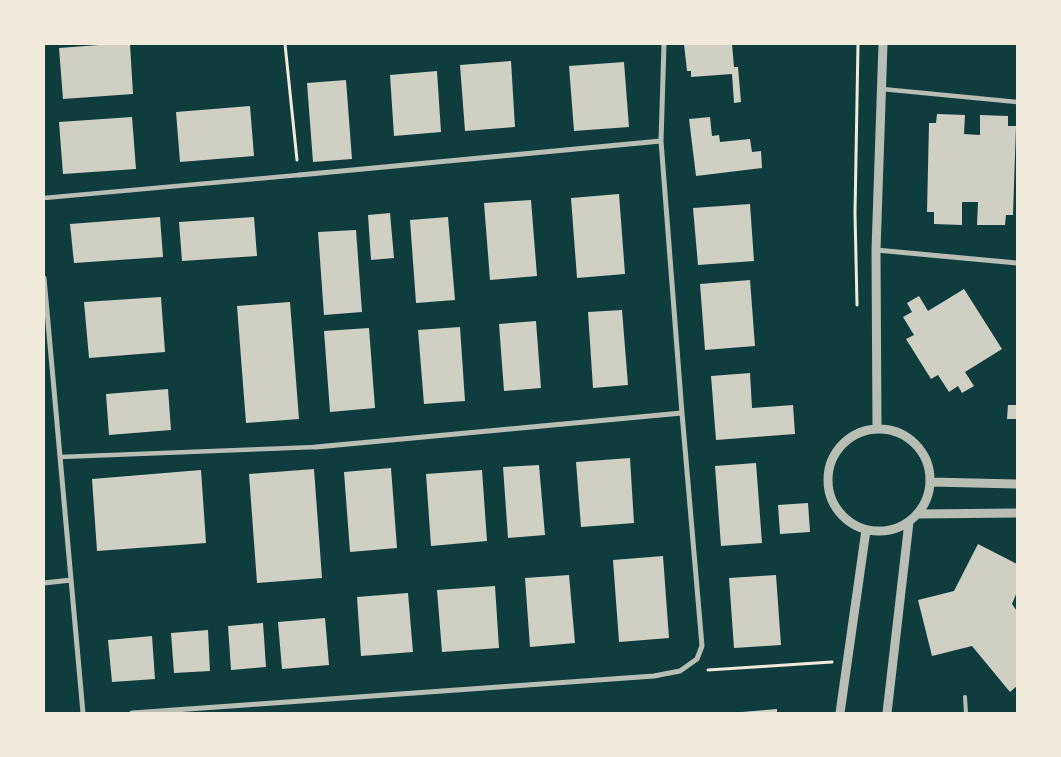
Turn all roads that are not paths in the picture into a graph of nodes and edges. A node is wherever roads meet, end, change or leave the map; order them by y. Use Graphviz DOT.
graph roads {
  1 [pos="664,44"];
  2 [pos="882,44"];
  3 [pos="880,89"];
  4 [pos="1017,102"];
  5 [pos="661,141"];
  6 [pos="298,175"];
  7 [pos="44,198"];
  8 [pos="876,250"];
  9 [pos="1017,263"];
  10 [pos="44,278"];
  11 [pos="682,413"];
  12 [pos="877,428"];
  13 [pos="316,447"];
  14 [pos="60,457"];
  15 [pos="930,482"];
  16 [pos="1017,484"];
  17 [pos="1017,513"];
  18 [pos="918,514"];
  19 [pos="909,522"];
  20 [pos="866,530"];
  21 [pos="71,580"];
  22 [pos="44,584"];
  23 [pos="965,697"];
  24 [pos="83,713"];
  25 [pos="132,713"];
  26 [pos="840,713"];
  27 [pos="887,713"];
  28 [pos="966,713"];
  1 -- 5 [label="street"];
  2 -- 3 [label="street"];
  3 -- 4 [label="street"];
  3 -- 8 [label="street"];
  5 -- 6 [label="street"];
  5 -- 11 [label="street"];
  6 -- 7 [label="street"];
  8 -- 9 [label="street"];
  8 -- 12 [label="street"];
  10 -- 14 [label="street"];
  11 -- 13 [label="street"];
  11 -- 25 [label="street"];
  12 -- 15 [label="street"];
  12 -- 20 [label="street"];
  13 -- 14 [label="street"];
  14 -- 21 [label="street"];
  15 -- 16 [label="street"];
  15 -- 18 [label="street"];
  17 -- 18 [label="street"];
  18 -- 19 [label="street"];
  19 -- 20 [label="street"];
  19 -- 27 [label="street"];
  20 -- 26 [label="street"];
  21 -- 22 [label="street"];
  21 -- 24 [label="street"];
  23 -- 28 [label="lane"];
}
